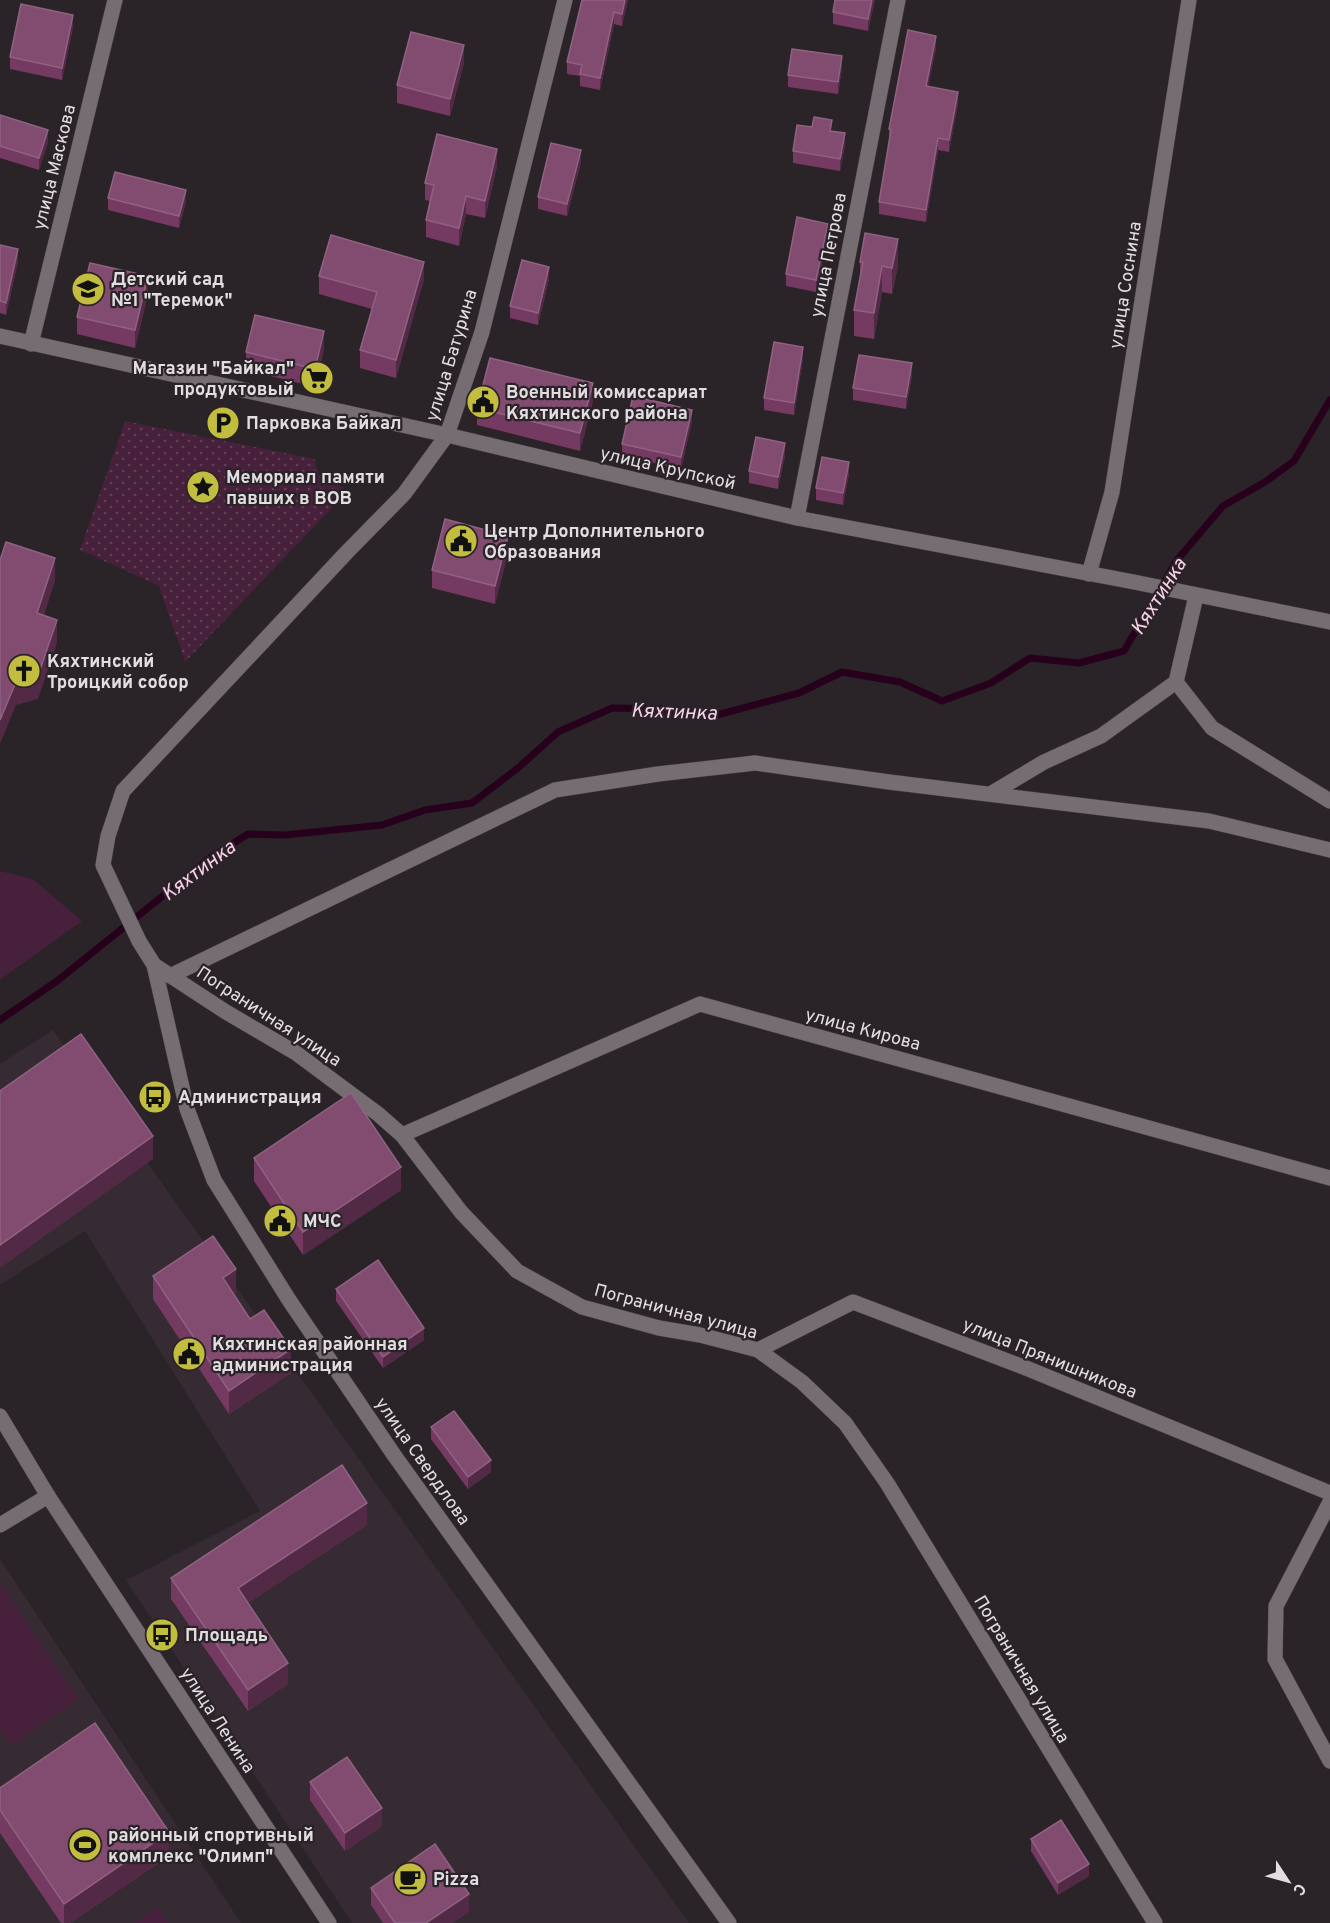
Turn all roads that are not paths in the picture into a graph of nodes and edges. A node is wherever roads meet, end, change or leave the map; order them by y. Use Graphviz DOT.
graph roads {
  1 [pos="115,0"];
  2 [pos="565,0"];
  3 [pos="898,0"];
  4 [pos="1188,0"];
  5 [pos="0,336"];
  6 [pos="31,344"];
  7 [pos="447,435"];
  8 [pos="797,518"];
  9 [pos="1089,574"];
  10 [pos="1196,596"];
  11 [pos="1330,622"];
  12 [pos="1176,681"];
  13 [pos="992,794"];
  14 [pos="1330,801"];
  15 [pos="1330,850"];
  16 [pos="113,888"];
  17 [pos="154,965"];
  18 [pos="170,976"];
  19 [pos="402,1136"];
  20 [pos="1330,1178"];
  21 [pos="758,1350"];
  22 [pos="0,1416"];
  23 [pos="1330,1493"];
  24 [pos="48,1496"];
  25 [pos="1330,1502"];
  26 [pos="0,1525"];
  27 [pos="1330,1761"];
  28 [pos="329,1923"];
  29 [pos="729,1923"];
  30 [pos="1155,1923"];
  1 -- 6 [label="street, улица Маскова"];
  2 -- 7 [label="street, улица Батурина"];
  3 -- 8 [label="street, улица Петрова"];
  4 -- 9 [label="street, улица Соснина"];
  5 -- 6 [label="street, улица Крупской"];
  6 -- 7 [label="street, улица Крупской"];
  7 -- 8 [label="street, улица Крупской"];
  7 -- 16 [label="street, улица Батурина"];
  8 -- 9 [label="street, улица Крупской"];
  9 -- 10 [label="street, улица Крупской"];
  10 -- 11 [label="street, улица Крупской"];
  10 -- 12 [label="street"];
  12 -- 13 [label="street"];
  12 -- 14 [label="street"];
  13 -- 15 [label="street"];
  13 -- 18 [label="street"];
  16 -- 17 [label="street, улица Свердлова"];
  17 -- 18 [label="street, Пограничная улица"];
  17 -- 29 [label="street, улица Свердлова"];
  18 -- 19 [label="street, Пограничная улица"];
  19 -- 20 [label="street, улица Кирова"];
  19 -- 21 [label="street, Пограничная улица"];
  21 -- 23 [label="street, улица Прянишникова"];
  21 -- 30 [label="street, Пограничная улица"];
  22 -- 24 [label="street, улица Ленина"];
  24 -- 26 [label="street"];
  24 -- 28 [label="street, улица Ленина"];
  25 -- 27 [label="street"];
}
